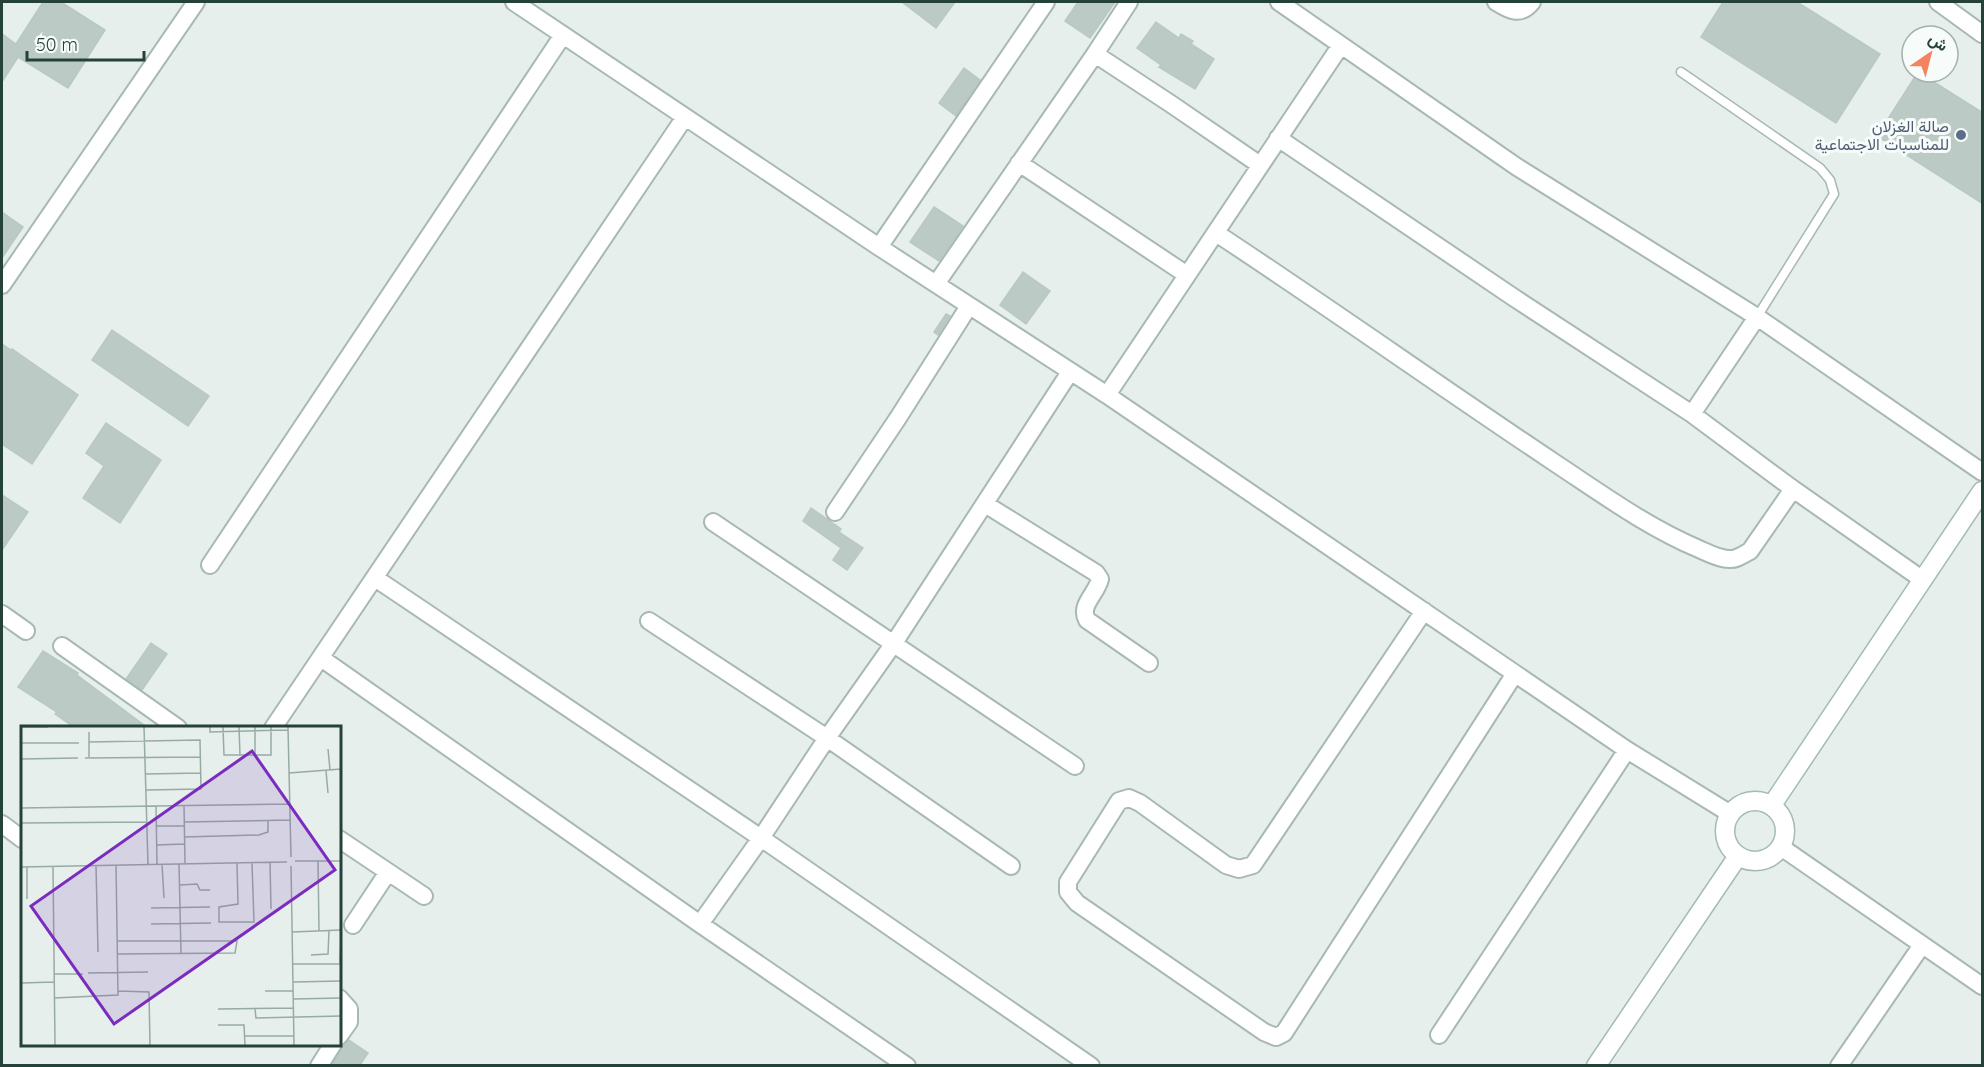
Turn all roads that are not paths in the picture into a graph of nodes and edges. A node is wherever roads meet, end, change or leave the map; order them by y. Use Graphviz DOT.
graph roads {
  1 [pos="196,2"];
  2 [pos="514,2"];
  3 [pos="1046,2"];
  4 [pos="1129,2"];
  5 [pos="1279,2"];
  6 [pos="1496,2"];
  7 [pos="1532,2"];
  8 [pos="1938,2"];
  9 [pos="1983,34"];
  10 [pos="564,35"];
  11 [pos="1341,45"];
  12 [pos="1095,54"];
  13 [pos="1681,72"];
  14 [pos="686,117"];
  15 [pos="1278,138"];
  16 [pos="1019,163"];
  17 [pos="1260,165"];
  18 [pos="1216,232"];
  19 [pos="879,247"];
  20 [pos="1187,275"];
  21 [pos="936,284"];
  22 [pos="2,285"];
  23 [pos="969,306"];
  24 [pos="1757,317"];
  25 [pos="1070,372"];
  26 [pos="1107,395"];
  27 [pos="1692,414"];
  28 [pos="1983,472"];
  29 [pos="1793,489"];
  30 [pos="1983,491"];
  31 [pos="985,504"];
  32 [pos="835,512"];
  33 [pos="713,522"];
  34 [pos="210,565"];
  35 [pos="375,578"];
  36 [pos="1923,580"];
  37 [pos="1424,611"];
  38 [pos="2,614"];
  39 [pos="649,621"];
  40 [pos="26,631"];
  41 [pos="894,643"];
  42 [pos="62,646"];
  43 [pos="321,658"];
  44 [pos="1149,663"];
  45 [pos="1514,675"];
  46 [pos="175,726"];
  47 [pos="274,726"];
  48 [pos="827,738"];
  49 [pos="1627,750"];
  50 [pos="1075,766"];
  51 [pos="1772,806"];
  52 [pos="1730,813"];
  53 [pos="2,824"];
  54 [pos="21,838"];
  55 [pos="761,838"];
  56 [pos="340,840"];
  57 [pos="1781,847"];
  58 [pos="1738,856"];
  59 [pos="1011,867"];
  60 [pos="388,872"];
  61 [pos="424,896"];
  62 [pos="700,924"];
  63 [pos="353,925"];
  64 [pos="1922,945"];
  65 [pos="1983,986"];
  66 [pos="340,999"];
  67 [pos="340,1035"];
  68 [pos="1439,1035"];
  69 [pos="332,1046"];
  70 [pos="319,1065"];
  71 [pos="907,1065"];
  72 [pos="1091,1065"];
  73 [pos="1596,1065"];
  74 [pos="1839,1065"];
  1 -- 22 [label="street"];
  2 -- 10 [label="street"];
  3 -- 19 [label="street"];
  4 -- 12 [label="street"];
  5 -- 11 [label="street"];
  6 -- 7 [label="street"];
  8 -- 9 [label="street"];
  10 -- 14 [label="street"];
  10 -- 34 [label="street"];
  11 -- 15 [label="street"];
  11 -- 24 [label="street"];
  12 -- 16 [label="street"];
  12 -- 17 [label="street"];
  13 -- 24 [label="lane"];
  14 -- 19 [label="street"];
  14 -- 35 [label="street"];
  15 -- 17 [label="street"];
  15 -- 27 [label="street"];
  16 -- 20 [label="street"];
  16 -- 21 [label="street"];
  17 -- 18 [label="street"];
  18 -- 20 [label="street"];
  18 -- 29 [label="street"];
  19 -- 21 [label="street"];
  20 -- 26 [label="street"];
  21 -- 23 [label="street"];
  23 -- 25 [label="street"];
  23 -- 32 [label="street"];
  24 -- 27 [label="street"];
  24 -- 28 [label="street"];
  25 -- 26 [label="street"];
  25 -- 31 [label="street"];
  26 -- 37 [label="street"];
  27 -- 29 [label="street"];
  29 -- 36 [label="street"];
  30 -- 36 [label="street"];
  31 -- 41 [label="street"];
  31 -- 44 [label="street"];
  33 -- 41 [label="street"];
  35 -- 43 [label="street"];
  35 -- 55 [label="street"];
  36 -- 51 [label="street"];
  37 -- 45 [label="street"];
  37 -- 45 [label="street"];
  38 -- 40 [label="street"];
  39 -- 48 [label="street"];
  41 -- 48 [label="street"];
  41 -- 50 [label="street"];
  42 -- 46 [label="street"];
  43 -- 47 [label="street"];
  43 -- 62 [label="street"];
  45 -- 49 [label="street"];
  48 -- 55 [label="street"];
  48 -- 59 [label="street"];
  49 -- 52 [label="street"];
  49 -- 68 [label="street"];
  51 -- 52 [label="street"];
  51 -- 57 [label="street"];
  52 -- 58 [label="street"];
  53 -- 54 [label="street"];
  55 -- 62 [label="street"];
  55 -- 72 [label="street"];
  56 -- 60 [label="street"];
  57 -- 58 [label="street"];
  57 -- 64 [label="street"];
  58 -- 73 [label="street"];
  60 -- 61 [label="street"];
  60 -- 63 [label="street"];
  62 -- 71 [label="street"];
  64 -- 65 [label="street"];
  64 -- 74 [label="street"];
  66 -- 67 [label="street"];
  69 -- 70 [label="street"];
}
